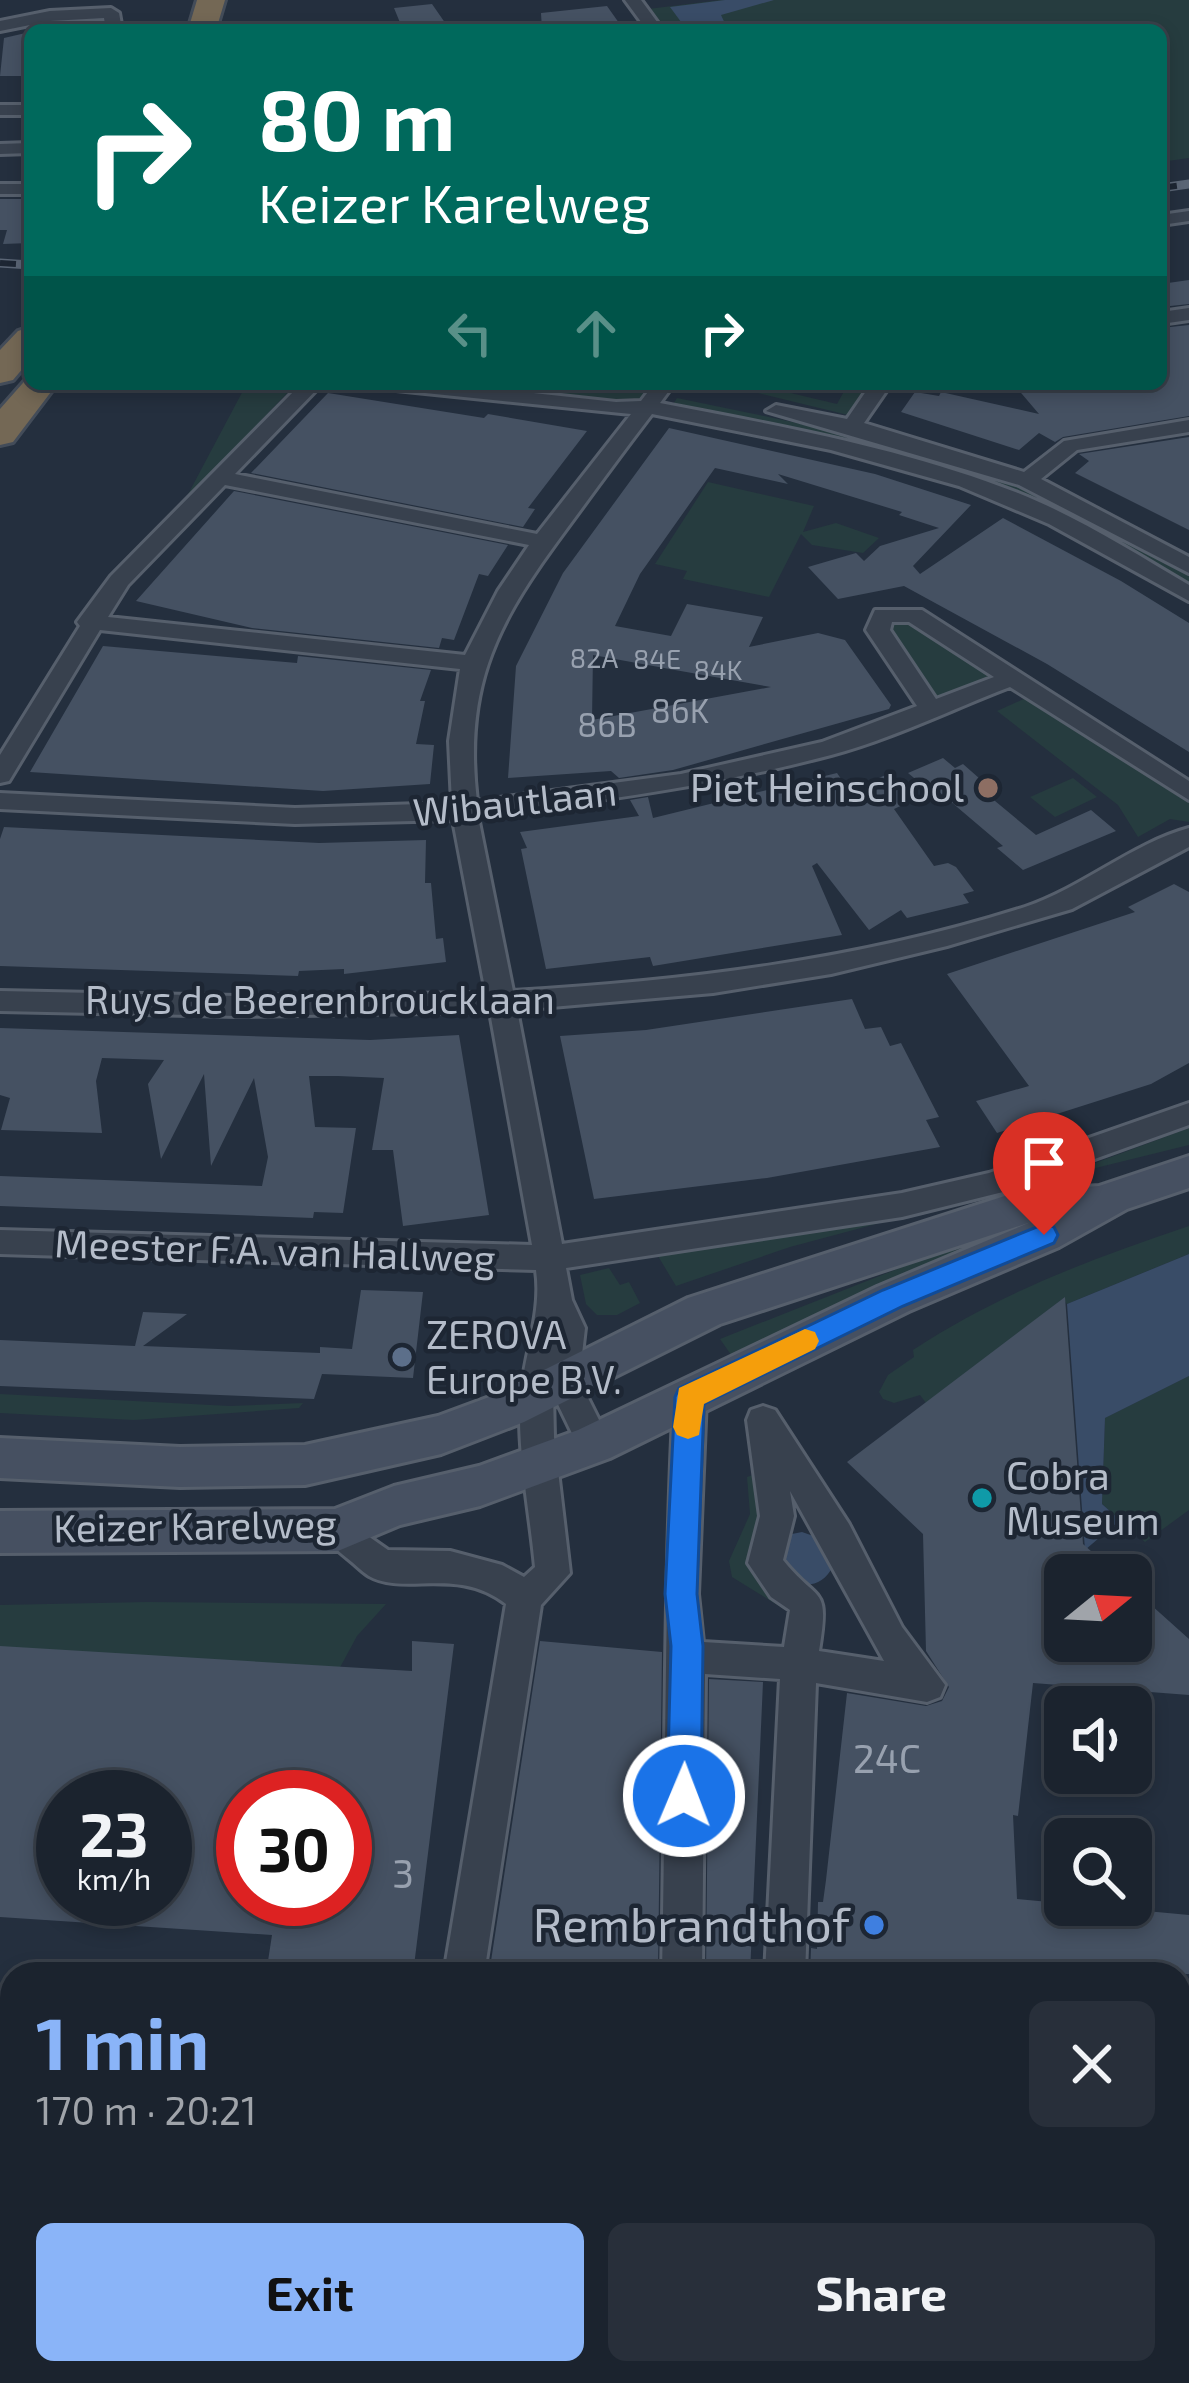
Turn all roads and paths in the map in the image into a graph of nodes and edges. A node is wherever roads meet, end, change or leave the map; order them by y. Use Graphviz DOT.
graph roads {
  1 [pos="54,8"];
  2 [pos="113,21"];
  3 [pos="0,26"];
  4 [pos="24,345"];
  5 [pos="0,372"];
  6 [pos="35,390"];
  7 [pos="306,390"];
  8 [pos="451,390"];
  9 [pos="877,390"];
  10 [pos="657,393"];
  11 [pos="852,426"];
  12 [pos="1189,426"];
  13 [pos="0,434"];
  14 [pos="217,477"];
  15 [pos="1027,480"];
  16 [pos="547,542"];
  17 [pos="1188,565"];
  18 [pos="1189,594"];
  19 [pos="89,622"];
  20 [pos="472,664"];
  21 [pos="1012,677"];
  22 [pos="933,712"];
  23 [pos="0,775"];
  24 [pos="1189,792"];
  25 [pos="0,800"];
  26 [pos="464,812"];
  27 [pos="1189,836"];
  28 [pos="0,1001"];
  29 [pos="502,1004"];
  30 [pos="1189,1114"];
  31 [pos="1189,1172"];
  32 [pos="1112,1198"];
  33 [pos="0,1242"];
  34 [pos="549,1258"];
  35 [pos="549,1387"];
  36 [pos="690,1397"];
  37 [pos="594,1444"];
  38 [pos="0,1459"];
  39 [pos="536,1466"];
  40 [pos="338,1530"];
  41 [pos="0,1532"];
  42 [pos="539,1586"];
  43 [pos="687,1657"];
  44 [pos="799,1664"];
  45 [pos="466,1962"];
  46 [pos="682,1962"];
  47 [pos="785,1962"];
  1 -- 2 [label="street"];
  1 -- 3 [label="street"];
  4 -- 5 [label="highway"];
  6 -- 13 [label="highway"];
  7 -- 14 [label="street"];
  8 -- 10 [label="street"];
  9 -- 11 [label="street"];
  10 -- 11 [label="street"];
  10 -- 16 [label="street"];
  10 -- 18 [label="street"];
  11 -- 15 [label="street"];
  12 -- 15 [label="street"];
  14 -- 16 [label="street"];
  14 -- 19 [label="street"];
  15 -- 17 [label="street"];
  16 -- 20 [label="street"];
  19 -- 20 [label="street"];
  19 -- 23 [label="street"];
  20 -- 26 [label="street"];
  21 -- 22 [label="street, Wibautlaan"];
  21 -- 22 [label="street"];
  21 -- 24 [label="street"];
  22 -- 26 [label="street, Wibautlaan"];
  25 -- 26 [label="street, Wibautlaan"];
  26 -- 29 [label="street"];
  27 -- 29 [label="street, Ruys de Beerenbroucklaan"];
  28 -- 29 [label="street, Ruys de Beerenbroucklaan"];
  29 -- 34 [label="street"];
  30 -- 34 [label="street"];
  31 -- 32 [label="main road, Keizer Karelweg"];
  32 -- 35 [label="main road, Keizer Karelweg"];
  32 -- 36 [label="main road, Keizer Karelweg"];
  33 -- 34 [label="street, Meester F.A. van Hallweg"];
  34 -- 35 [label="street"];
  35 -- 37 [label="street"];
  35 -- 38 [label="main road, Keizer Karelweg"];
  35 -- 39 [label="street"];
  36 -- 37 [label="main road, Keizer Karelweg"];
  36 -- 43 [label="street"];
  37 -- 39 [label="main road, Keizer Karelweg"];
  39 -- 40 [label="main road, Keizer Karelweg"];
  39 -- 42 [label="street"];
  40 -- 41 [label="main road, Keizer Karelweg"];
  40 -- 42 [label="street"];
  42 -- 45 [label="street"];
  43 -- 44 [label="street"];
  43 -- 46 [label="street"];
  44 -- 44 [label="street"];
  44 -- 47 [label="street"];
}
